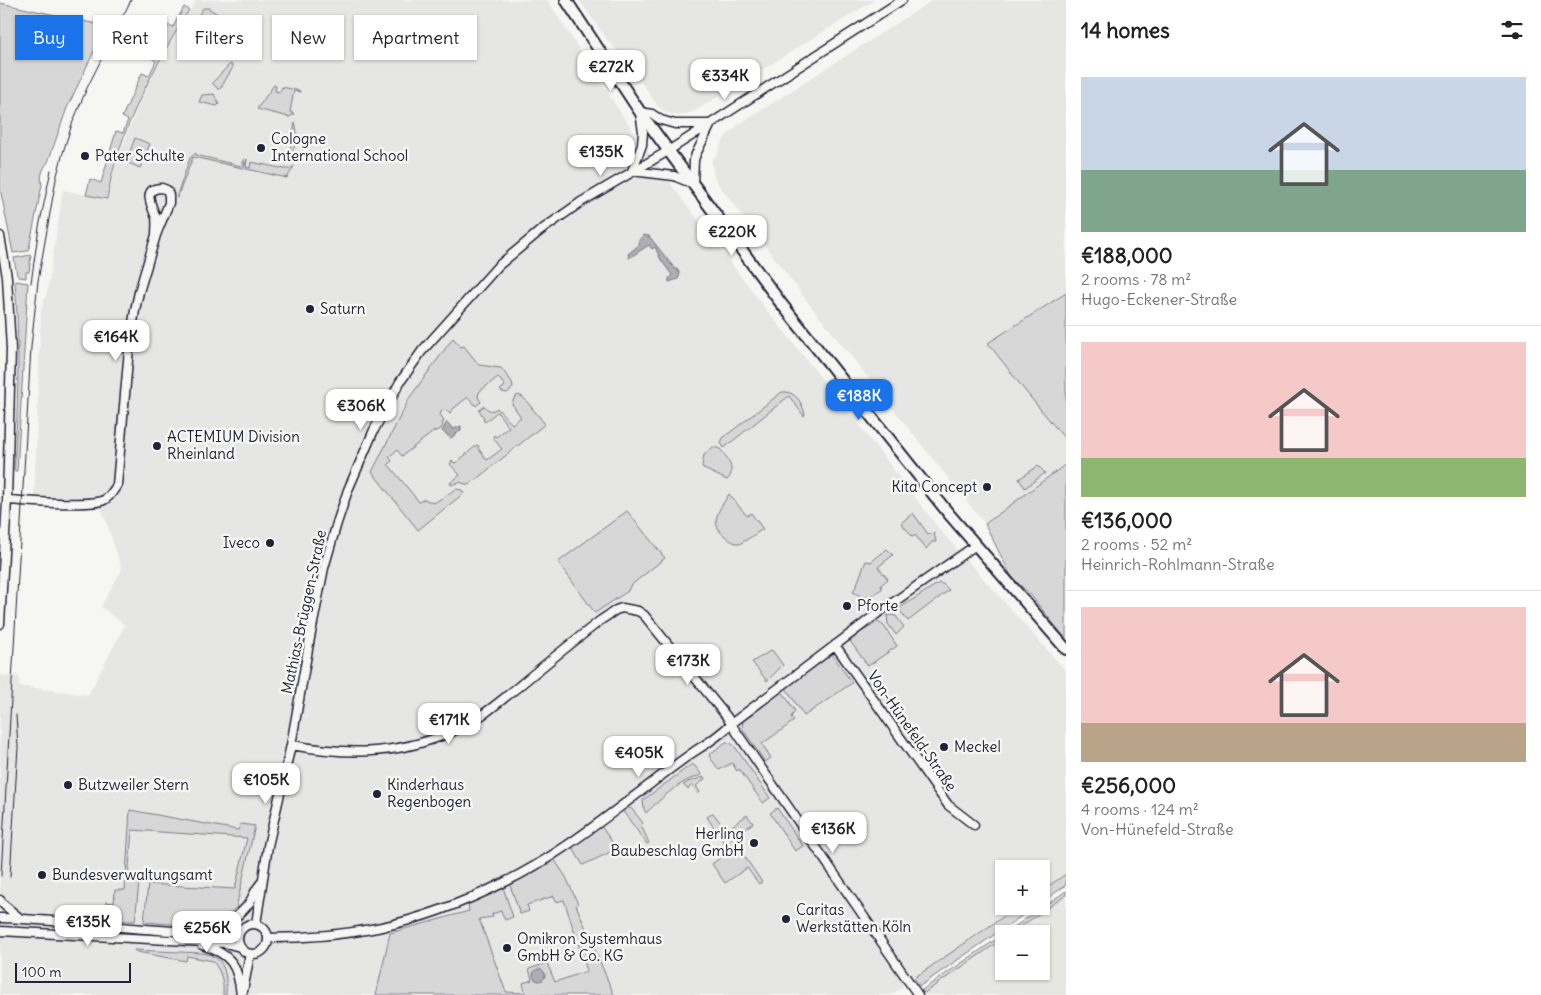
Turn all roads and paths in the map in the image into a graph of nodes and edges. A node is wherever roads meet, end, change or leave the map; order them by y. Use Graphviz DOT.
graph roads {
  1 [pos="566,0"];
  2 [pos="902,0"];
  3 [pos="640,112"];
  4 [pos="710,124"];
  5 [pos="668,151"];
  6 [pos="632,171"];
  7 [pos="694,184"];
  8 [pos="156,235"];
  9 [pos="0,236"];
  10 [pos="3,277"];
  11 [pos="7,500"];
  12 [pos="976,546"];
  13 [pos="0,624"];
  14 [pos="835,645"];
  15 [pos="1066,649"];
  16 [pos="731,724"];
  17 [pos="291,745"];
  18 [pos="974,825"];
  19 [pos="262,882"];
  20 [pos="0,900"];
  21 [pos="0,918"];
  22 [pos="21,918"];
  23 [pos="256,924"];
  24 [pos="240,930"];
  25 [pos="0,931"];
  26 [pos="189,932"];
  27 [pos="268,938"];
  28 [pos="178,941"];
  29 [pos="240,947"];
  30 [pos="250,954"];
  31 [pos="242,995"];
  32 [pos="918,995"];
  1 -- 3 [label="main road"];
  2 -- 4 [label="street, Mathias-Brüggen-Straße"];
  3 -- 4 [label="street"];
  3 -- 5 [label="main road"];
  3 -- 6 [label="street"];
  4 -- 5 [label="street, Mathias-Brüggen-Straße"];
  4 -- 7 [label="street"];
  5 -- 6 [label="street, Mathias-Brüggen-Straße"];
  5 -- 7 [label="main road"];
  6 -- 7 [label="street"];
  6 -- 17 [label="street, Mathias-Brüggen-Straße"];
  7 -- 12 [label="main road"];
  8 -- 8 [label="street"];
  8 -- 11 [label="street"];
  9 -- 10 [label="street"];
  10 -- 11 [label="street"];
  11 -- 13 [label="street"];
  12 -- 14 [label="street"];
  12 -- 15 [label="main road"];
  14 -- 16 [label="street"];
  14 -- 18 [label="street, Von-Hünefeld-Straße"];
  16 -- 17 [label="street"];
  16 -- 27 [label="street"];
  16 -- 32 [label="street"];
  17 -- 19 [label="street, Mathias-Brüggen-Straße"];
  19 -- 23 [label="street, Mathias-Brüggen-Straße"];
  19 -- 26 [label="street"];
  20 -- 22 [label="street"];
  21 -- 22 [label="street"];
  22 -- 26 [label="street"];
  23 -- 24 [label="street"];
  23 -- 27 [label="street"];
  24 -- 26 [label="street"];
  24 -- 29 [label="street"];
  25 -- 28 [label="street"];
  27 -- 30 [label="street"];
  28 -- 29 [label="street"];
  28 -- 31 [label="street"];
  29 -- 30 [label="street"];
  30 -- 31 [label="street"];
}
